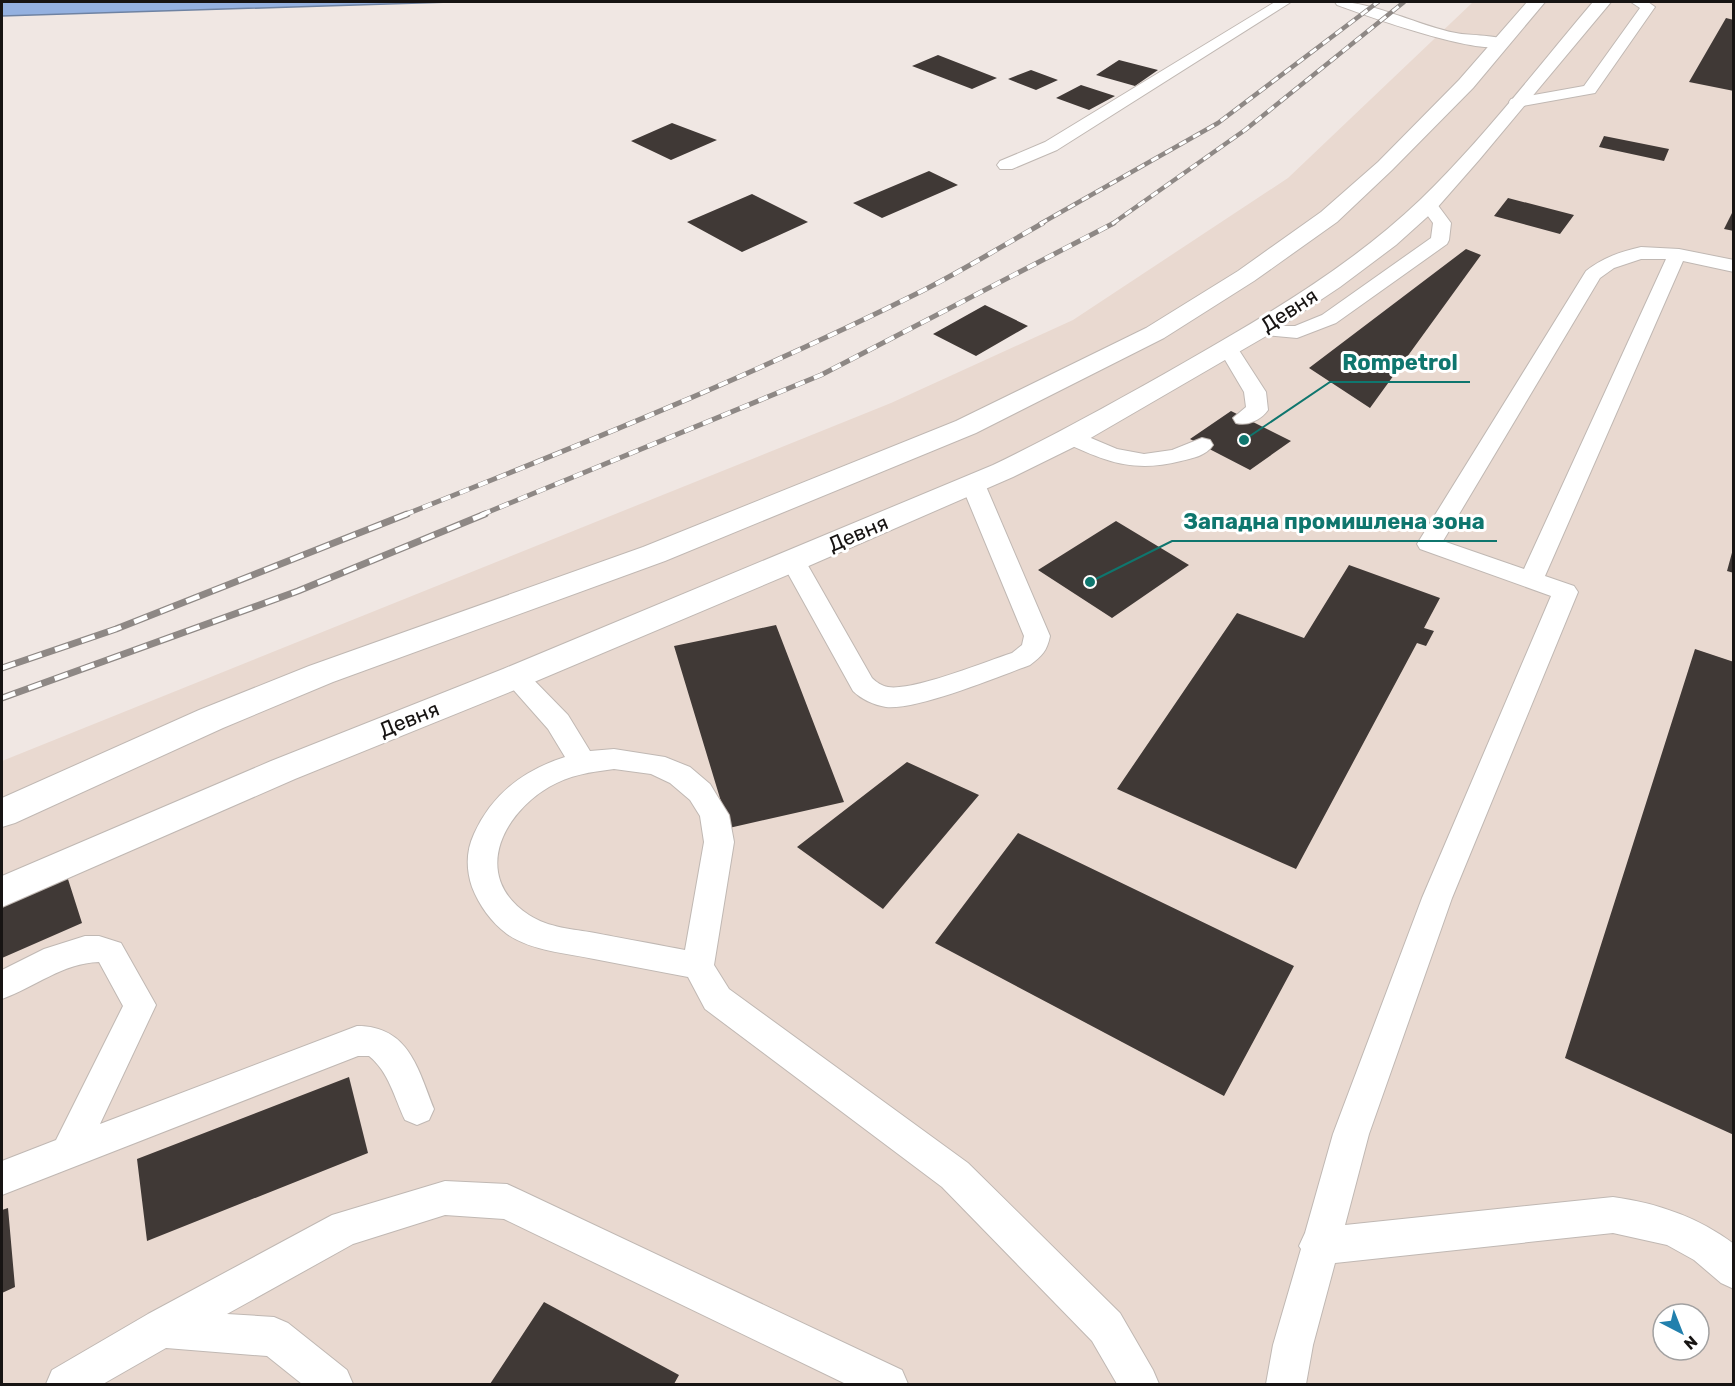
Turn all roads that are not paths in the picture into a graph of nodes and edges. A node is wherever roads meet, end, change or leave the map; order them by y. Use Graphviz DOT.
graph roads {
  1 [pos="1284,2"];
  2 [pos="1342,2"];
  3 [pos="1536,2"];
  4 [pos="1602,2"];
  5 [pos="1638,2"];
  6 [pos="1502,43"];
  7 [pos="1517,102"];
  8 [pos="1006,165"];
  9 [pos="1677,254"];
  10 [pos="1734,266"];
  11 [pos="1228,348"];
  12 [pos="1244,418"];
  13 [pos="1072,438"];
  14 [pos="1202,445"];
  15 [pos="973,484"];
  16 [pos="793,561"];
  17 [pos="1531,580"];
  18 [pos="515,677"];
  19 [pos="582,762"];
  20 [pos="2,813"];
  21 [pos="2,892"];
  22 [pos="698,966"];
  23 [pos="2,986"];
  24 [pos="417,1109"];
  25 [pos="69,1151"];
  26 [pos="2,1178"];
  27 [pos="1318,1246"];
  28 [pos="1734,1269"];
  29 [pos="162,1328"];
  30 [pos="66,1384"];
  31 [pos="333,1384"];
  32 [pos="888,1384"];
  33 [pos="1139,1384"];
  34 [pos="1286,1384"];
  1 -- 8 [label="lane"];
  2 -- 6 [label="lane"];
  3 -- 6 [label="main road"];
  4 -- 7 [label="main road, Девня"];
  5 -- 7 [label="lane"];
  6 -- 20 [label="main road"];
  7 -- 11 [label="main road, Девня"];
  9 -- 10 [label="lane"];
  9 -- 17 [label="lane"];
  9 -- 17 [label="lane"];
  11 -- 12 [label="lane"];
  11 -- 13 [label="main road, Девня"];
  13 -- 14 [label="lane"];
  13 -- 15 [label="main road, Девня"];
  15 -- 16 [label="main road, Девня"];
  15 -- 16 [label="lane"];
  16 -- 18 [label="main road, Девня"];
  17 -- 27 [label="lane"];
  18 -- 19 [label="lane"];
  18 -- 21 [label="main road, Девня"];
  19 -- 22 [label="lane"];
  19 -- 22 [label="lane"];
  22 -- 33 [label="lane"];
  23 -- 25 [label="lane"];
  24 -- 25 [label="lane"];
  25 -- 26 [label="lane"];
  27 -- 28 [label="lane"];
  27 -- 34 [label="lane"];
  29 -- 30 [label="lane"];
  29 -- 31 [label="lane"];
  29 -- 32 [label="lane"];
}
